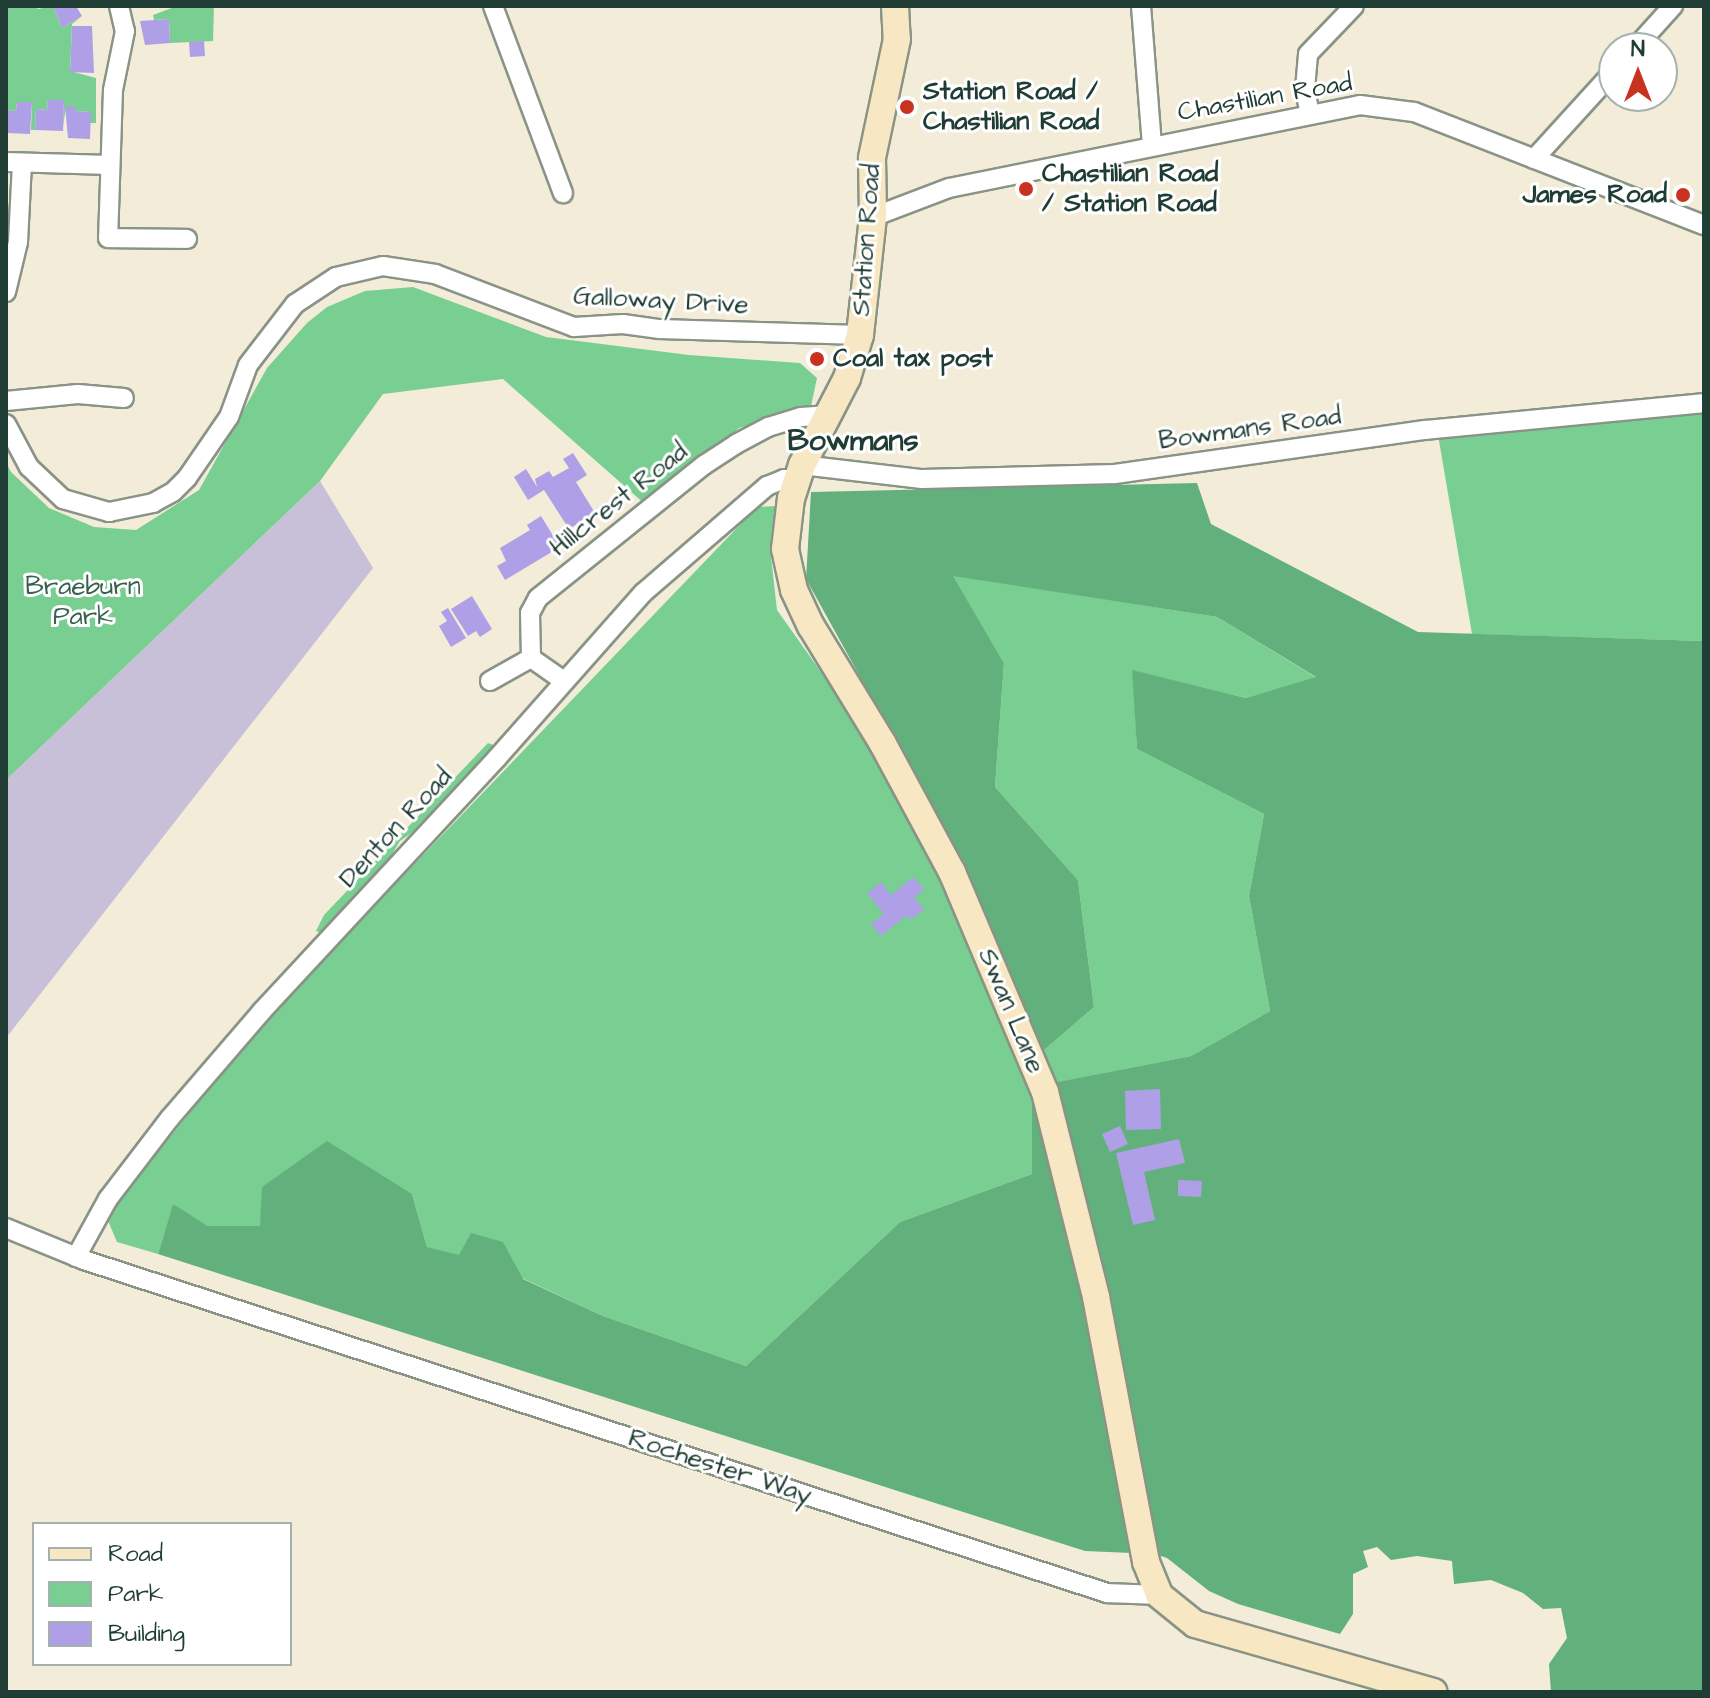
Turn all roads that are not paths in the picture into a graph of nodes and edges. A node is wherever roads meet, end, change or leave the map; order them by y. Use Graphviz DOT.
graph roads {
  1 [pos="119,6"];
  2 [pos="493,6"];
  3 [pos="895,6"];
  4 [pos="1141,6"];
  5 [pos="1354,6"];
  6 [pos="1673,6"];
  7 [pos="1649,32"];
  8 [pos="1598,89"];
  9 [pos="1310,115"];
  10 [pos="1152,145"];
  11 [pos="1534,159"];
  12 [pos="14,162"];
  13 [pos="110,165"];
  14 [pos="563,193"];
  15 [pos="873,217"];
  16 [pos="1704,225"];
  17 [pos="187,239"];
  18 [pos="6,292"];
  19 [pos="860,335"];
  20 [pos="124,398"];
  21 [pos="6,401"];
  22 [pos="1704,403"];
  23 [pos="830,415"];
  24 [pos="6,424"];
  25 [pos="799,473"];
  26 [pos="531,658"];
  27 [pos="563,680"];
  28 [pos="490,681"];
  29 [pos="6,1228"];
  30 [pos="76,1257"];
  31 [pos="1159,1595"];
  32 [pos="1433,1692"];
  1 -- 13 [label="street"];
  2 -- 14 [label="street"];
  3 -- 15 [label="street, Station Road"];
  4 -- 10 [label="street"];
  5 -- 9 [label="street"];
  6 -- 7 [label="street"];
  8 -- 11 [label="street"];
  9 -- 10 [label="street, Chastilian Road"];
  9 -- 11 [label="street, Chastilian Road"];
  10 -- 15 [label="street, Chastilian Road"];
  11 -- 16 [label="street, Chastilian Road"];
  12 -- 13 [label="street"];
  12 -- 18 [label="street"];
  13 -- 17 [label="street"];
  15 -- 19 [label="street, Station Road"];
  19 -- 23 [label="street, Station Road"];
  19 -- 24 [label="street, Galloway Drive"];
  20 -- 21 [label="street"];
  22 -- 25 [label="street, Bowmans Road"];
  23 -- 25 [label="street, Station Road"];
  23 -- 26 [label="street, Hillcrest Road"];
  25 -- 27 [label="street, Denton Road"];
  25 -- 31 [label="street, Swan Lane"];
  26 -- 27 [label="street"];
  26 -- 28 [label="street"];
  27 -- 30 [label="street, Denton Road"];
  29 -- 30 [label="street, Rochester Way"];
  30 -- 31 [label="street, Rochester Way"];
  31 -- 32 [label="street"];
}
